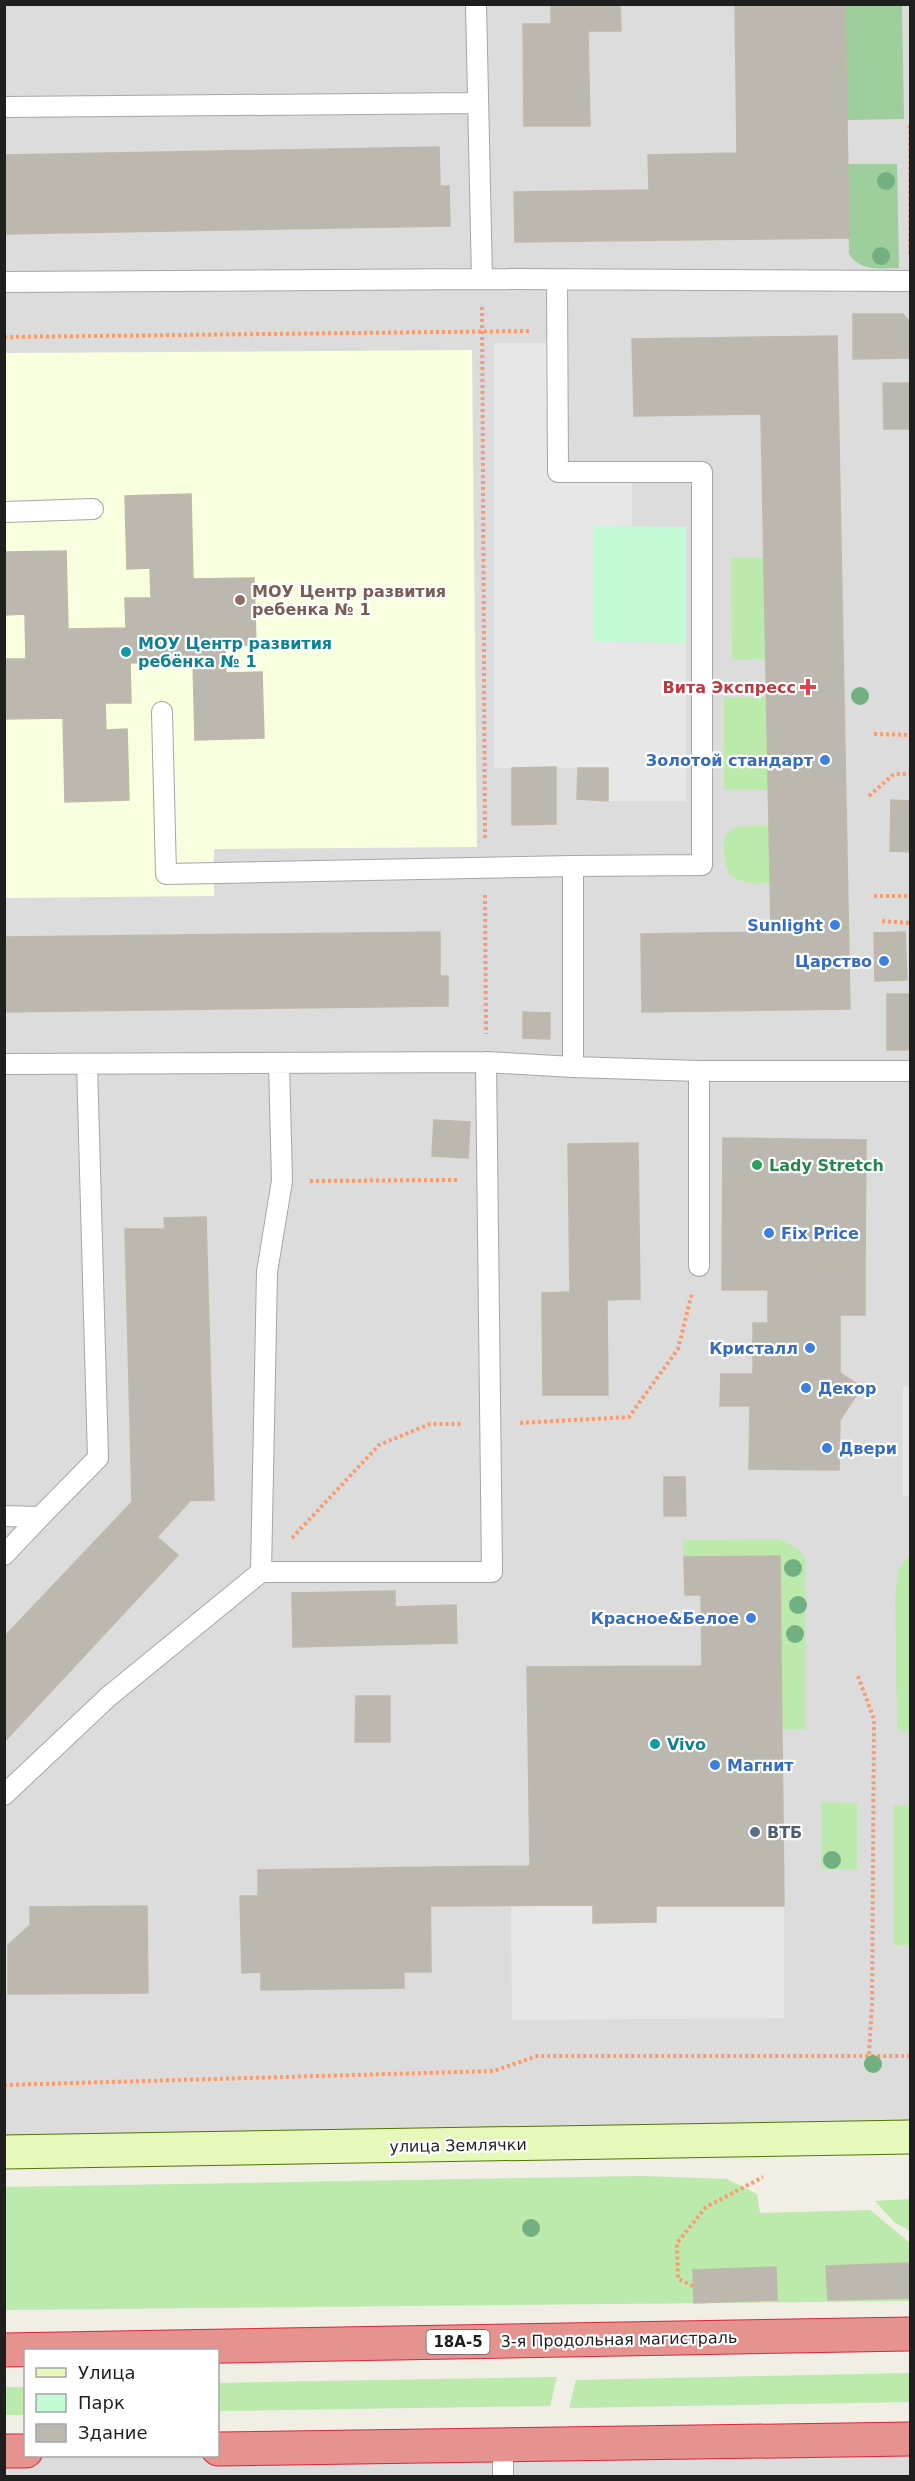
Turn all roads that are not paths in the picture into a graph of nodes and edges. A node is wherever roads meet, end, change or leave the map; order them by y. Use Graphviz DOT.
graph roads {
  1 [pos="476,4"];
  2 [pos="477,103"];
  3 [pos="4,107"];
  4 [pos="482,279"];
  5 [pos="557,280"];
  6 [pos="910,281"];
  7 [pos="4,282"];
  8 [pos="93,509"];
  9 [pos="4,512"];
  10 [pos="162,712"];
  11 [pos="573,866"];
  12 [pos="486,1062"];
  13 [pos="279,1063"];
  14 [pos="4,1064"];
  15 [pos="87,1064"];
  16 [pos="573,1067"];
  17 [pos="699,1071"];
  18 [pos="910,1071"];
  19 [pos="699,1266"];
  20 [pos="4,1516"];
  21 [pos="40,1517"];
  22 [pos="4,1555"];
  23 [pos="261,1572"];
  24 [pos="4,1794"];
  25 [pos="910,2137"];
  26 [pos="4,2152"];
  27 [pos="910,2334"];
  28 [pos="61,2349"];
  29 [pos="4,2350"];
  30 [pos="24,2350"];
  31 [pos="910,2439"];
  32 [pos="219,2449"];
  33 [pos="4,2451"];
  34 [pos="24,2451"];
  35 [pos="503,2461"];
  1 -- 2 [label="lane"];
  2 -- 3 [label="lane"];
  2 -- 4 [label="lane"];
  4 -- 5 [label="lane"];
  4 -- 7 [label="lane"];
  5 -- 6 [label="lane"];
  5 -- 11 [label="lane"];
  8 -- 9 [label="lane"];
  10 -- 11 [label="lane"];
  11 -- 16 [label="lane"];
  12 -- 13 [label="lane"];
  12 -- 16 [label="lane"];
  12 -- 23 [label="lane"];
  13 -- 15 [label="lane"];
  13 -- 23 [label="lane"];
  14 -- 15 [label="lane"];
  15 -- 21 [label="lane"];
  16 -- 17 [label="lane"];
  17 -- 18 [label="lane"];
  17 -- 19 [label="lane"];
  20 -- 21 [label="lane"];
  21 -- 22 [label="lane"];
  23 -- 24 [label="lane"];
  25 -- 26 [label="main road, улица Землячки"];
  27 -- 28 [label="highway, 3-я Продольная магистраль / 18А-5"];
  29 -- 30 [label="highway, 3-я Продольная магистраль / 18А-5"];
  31 -- 35 [label="highway"];
  32 -- 35 [label="highway"];
  33 -- 34 [label="highway"];
}
